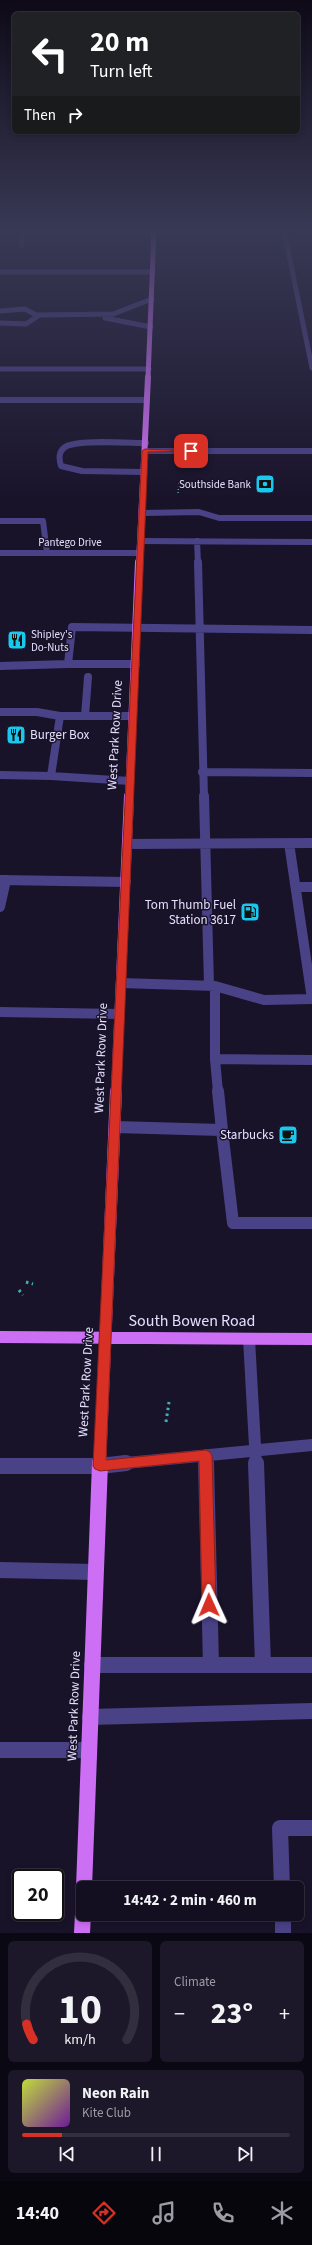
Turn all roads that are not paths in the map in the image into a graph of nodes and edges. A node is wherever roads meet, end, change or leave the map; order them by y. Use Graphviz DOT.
graph roads {
  1 [pos="31,320"];
  2 [pos="128,320"];
  3 [pos="151,320"];
  4 [pos="302,320"];
  5 [pos="0,323"];
  6 [pos="151,327"];
  7 [pos="312,368"];
  8 [pos="0,369"];
  9 [pos="149,369"];
  10 [pos="0,400"];
  11 [pos="147,400"];
  12 [pos="145,447"];
  13 [pos="312,450"];
  14 [pos="144,472"];
  15 [pos="143,512"];
  16 [pos="312,518"];
  17 [pos="0,521"];
  18 [pos="141,541"];
  19 [pos="197,541"];
  20 [pos="312,542"];
  21 [pos="0,553"];
  22 [pos="47,553"];
  23 [pos="140,553"];
  24 [pos="199,627"];
  25 [pos="137,628"];
  26 [pos="312,630"];
  27 [pos="68,664"];
  28 [pos="136,664"];
  29 [pos="0,666"];
  30 [pos="88,677"];
  31 [pos="0,712"];
  32 [pos="60,716"];
  33 [pos="85,716"];
  34 [pos="133,716"];
  35 [pos="202,772"];
  36 [pos="312,773"];
  37 [pos="0,775"];
  38 [pos="52,776"];
  39 [pos="130,780"];
  40 [pos="289,843"];
  41 [pos="312,843"];
  42 [pos="128,844"];
  43 [pos="203,844"];
  44 [pos="3,880"];
  45 [pos="126,882"];
  46 [pos="296,887"];
  47 [pos="312,887"];
  48 [pos="0,907"];
  49 [pos="308,939"];
  50 [pos="121,983"];
  51 [pos="212,986"];
  52 [pos="312,999"];
  53 [pos="0,1012"];
  54 [pos="120,1014"];
  55 [pos="215,1059"];
  56 [pos="312,1060"];
  57 [pos="115,1126"];
  58 [pos="222,1130"];
  59 [pos="312,1222"];
  60 [pos="0,1337"];
  61 [pos="106,1338"];
  62 [pos="249,1339"];
  63 [pos="312,1339"];
  64 [pos="312,1445"];
  65 [pos="256,1451"];
  66 [pos="206,1456"];
  67 [pos="0,1466"];
  68 [pos="100,1466"];
  69 [pos="0,1570"];
  70 [pos="95,1572"];
  71 [pos="92,1665"];
  72 [pos="210,1665"];
  73 [pos="263,1665"];
  74 [pos="312,1665"];
  75 [pos="312,1711"];
  76 [pos="90,1717"];
  77 [pos="0,1750"];
  78 [pos="89,1750"];
  79 [pos="312,1828"];
  80 [pos="84,1881"];
  81 [pos="282,1881"];
  82 [pos="83,1921"];
  83 [pos="283,1921"];
  84 [pos="82,1933"];
  85 [pos="283,1933"];
  1 -- 5 [label="street"];
  2 -- 6 [label="street"];
  3 -- 6 [label="main road, West Park Row Drive"];
  4 -- 7 [label="street"];
  6 -- 9 [label="main road, West Park Row Drive"];
  8 -- 9 [label="street"];
  9 -- 11 [label="main road, West Park Row Drive"];
  10 -- 11 [label="street"];
  11 -- 12 [label="main road, West Park Row Drive"];
  12 -- 13 [label="street"];
  12 -- 14 [label="main road, West Park Row Drive"];
  12 -- 14 [label="street"];
  14 -- 15 [label="main road, West Park Row Drive"];
  15 -- 16 [label="street"];
  15 -- 18 [label="main road, West Park Row Drive"];
  17 -- 22 [label="street"];
  18 -- 19 [label="street"];
  18 -- 23 [label="main road, West Park Row Drive"];
  19 -- 20 [label="street"];
  19 -- 24 [label="street"];
  21 -- 22 [label="street, Pantego Drive"];
  22 -- 23 [label="street, Pantego Drive"];
  23 -- 25 [label="main road, West Park Row Drive"];
  24 -- 25 [label="street"];
  24 -- 26 [label="street"];
  24 -- 35 [label="street"];
  25 -- 27 [label="street"];
  25 -- 28 [label="main road, West Park Row Drive"];
  27 -- 28 [label="street"];
  27 -- 29 [label="street"];
  28 -- 34 [label="main road, West Park Row Drive"];
  30 -- 33 [label="street"];
  31 -- 32 [label="street"];
  32 -- 33 [label="street"];
  32 -- 38 [label="street"];
  33 -- 34 [label="street"];
  34 -- 39 [label="main road, West Park Row Drive"];
  35 -- 36 [label="street"];
  35 -- 43 [label="street"];
  37 -- 38 [label="street"];
  38 -- 39 [label="street"];
  39 -- 42 [label="main road, West Park Row Drive"];
  40 -- 41 [label="street"];
  40 -- 43 [label="street"];
  40 -- 46 [label="street"];
  42 -- 43 [label="street"];
  42 -- 45 [label="main road, West Park Row Drive"];
  43 -- 51 [label="street"];
  44 -- 45 [label="street"];
  44 -- 48 [label="street"];
  45 -- 50 [label="main road, West Park Row Drive"];
  46 -- 47 [label="street"];
  46 -- 49 [label="street"];
  49 -- 52 [label="street"];
  50 -- 51 [label="street"];
  50 -- 54 [label="main road, West Park Row Drive"];
  51 -- 52 [label="street"];
  51 -- 55 [label="street"];
  53 -- 54 [label="street"];
  54 -- 57 [label="main road, West Park Row Drive"];
  55 -- 56 [label="street"];
  55 -- 58 [label="street"];
  57 -- 58 [label="street"];
  57 -- 61 [label="main road, West Park Row Drive"];
  58 -- 59 [label="street"];
  60 -- 61 [label="main road, South Bowen Road"];
  61 -- 62 [label="main road, South Bowen Road"];
  61 -- 68 [label="main road, West Park Row Drive"];
  62 -- 63 [label="main road, South Bowen Road"];
  62 -- 65 [label="street"];
  64 -- 65 [label="street"];
  65 -- 66 [label="street"];
  65 -- 73 [label="street"];
  66 -- 68 [label="street"];
  66 -- 72 [label="street"];
  67 -- 68 [label="street"];
  68 -- 70 [label="main road, West Park Row Drive"];
  69 -- 70 [label="street"];
  70 -- 71 [label="main road, West Park Row Drive"];
  71 -- 72 [label="street"];
  71 -- 76 [label="main road, West Park Row Drive"];
  72 -- 73 [label="street"];
  73 -- 74 [label="street"];
  75 -- 76 [label="street"];
  76 -- 78 [label="main road, West Park Row Drive"];
  77 -- 78 [label="street"];
  78 -- 80 [label="main road, West Park Row Drive"];
  79 -- 81 [label="street"];
  82 -- 84 [label="main road"];
  83 -- 85 [label="street"];
}
